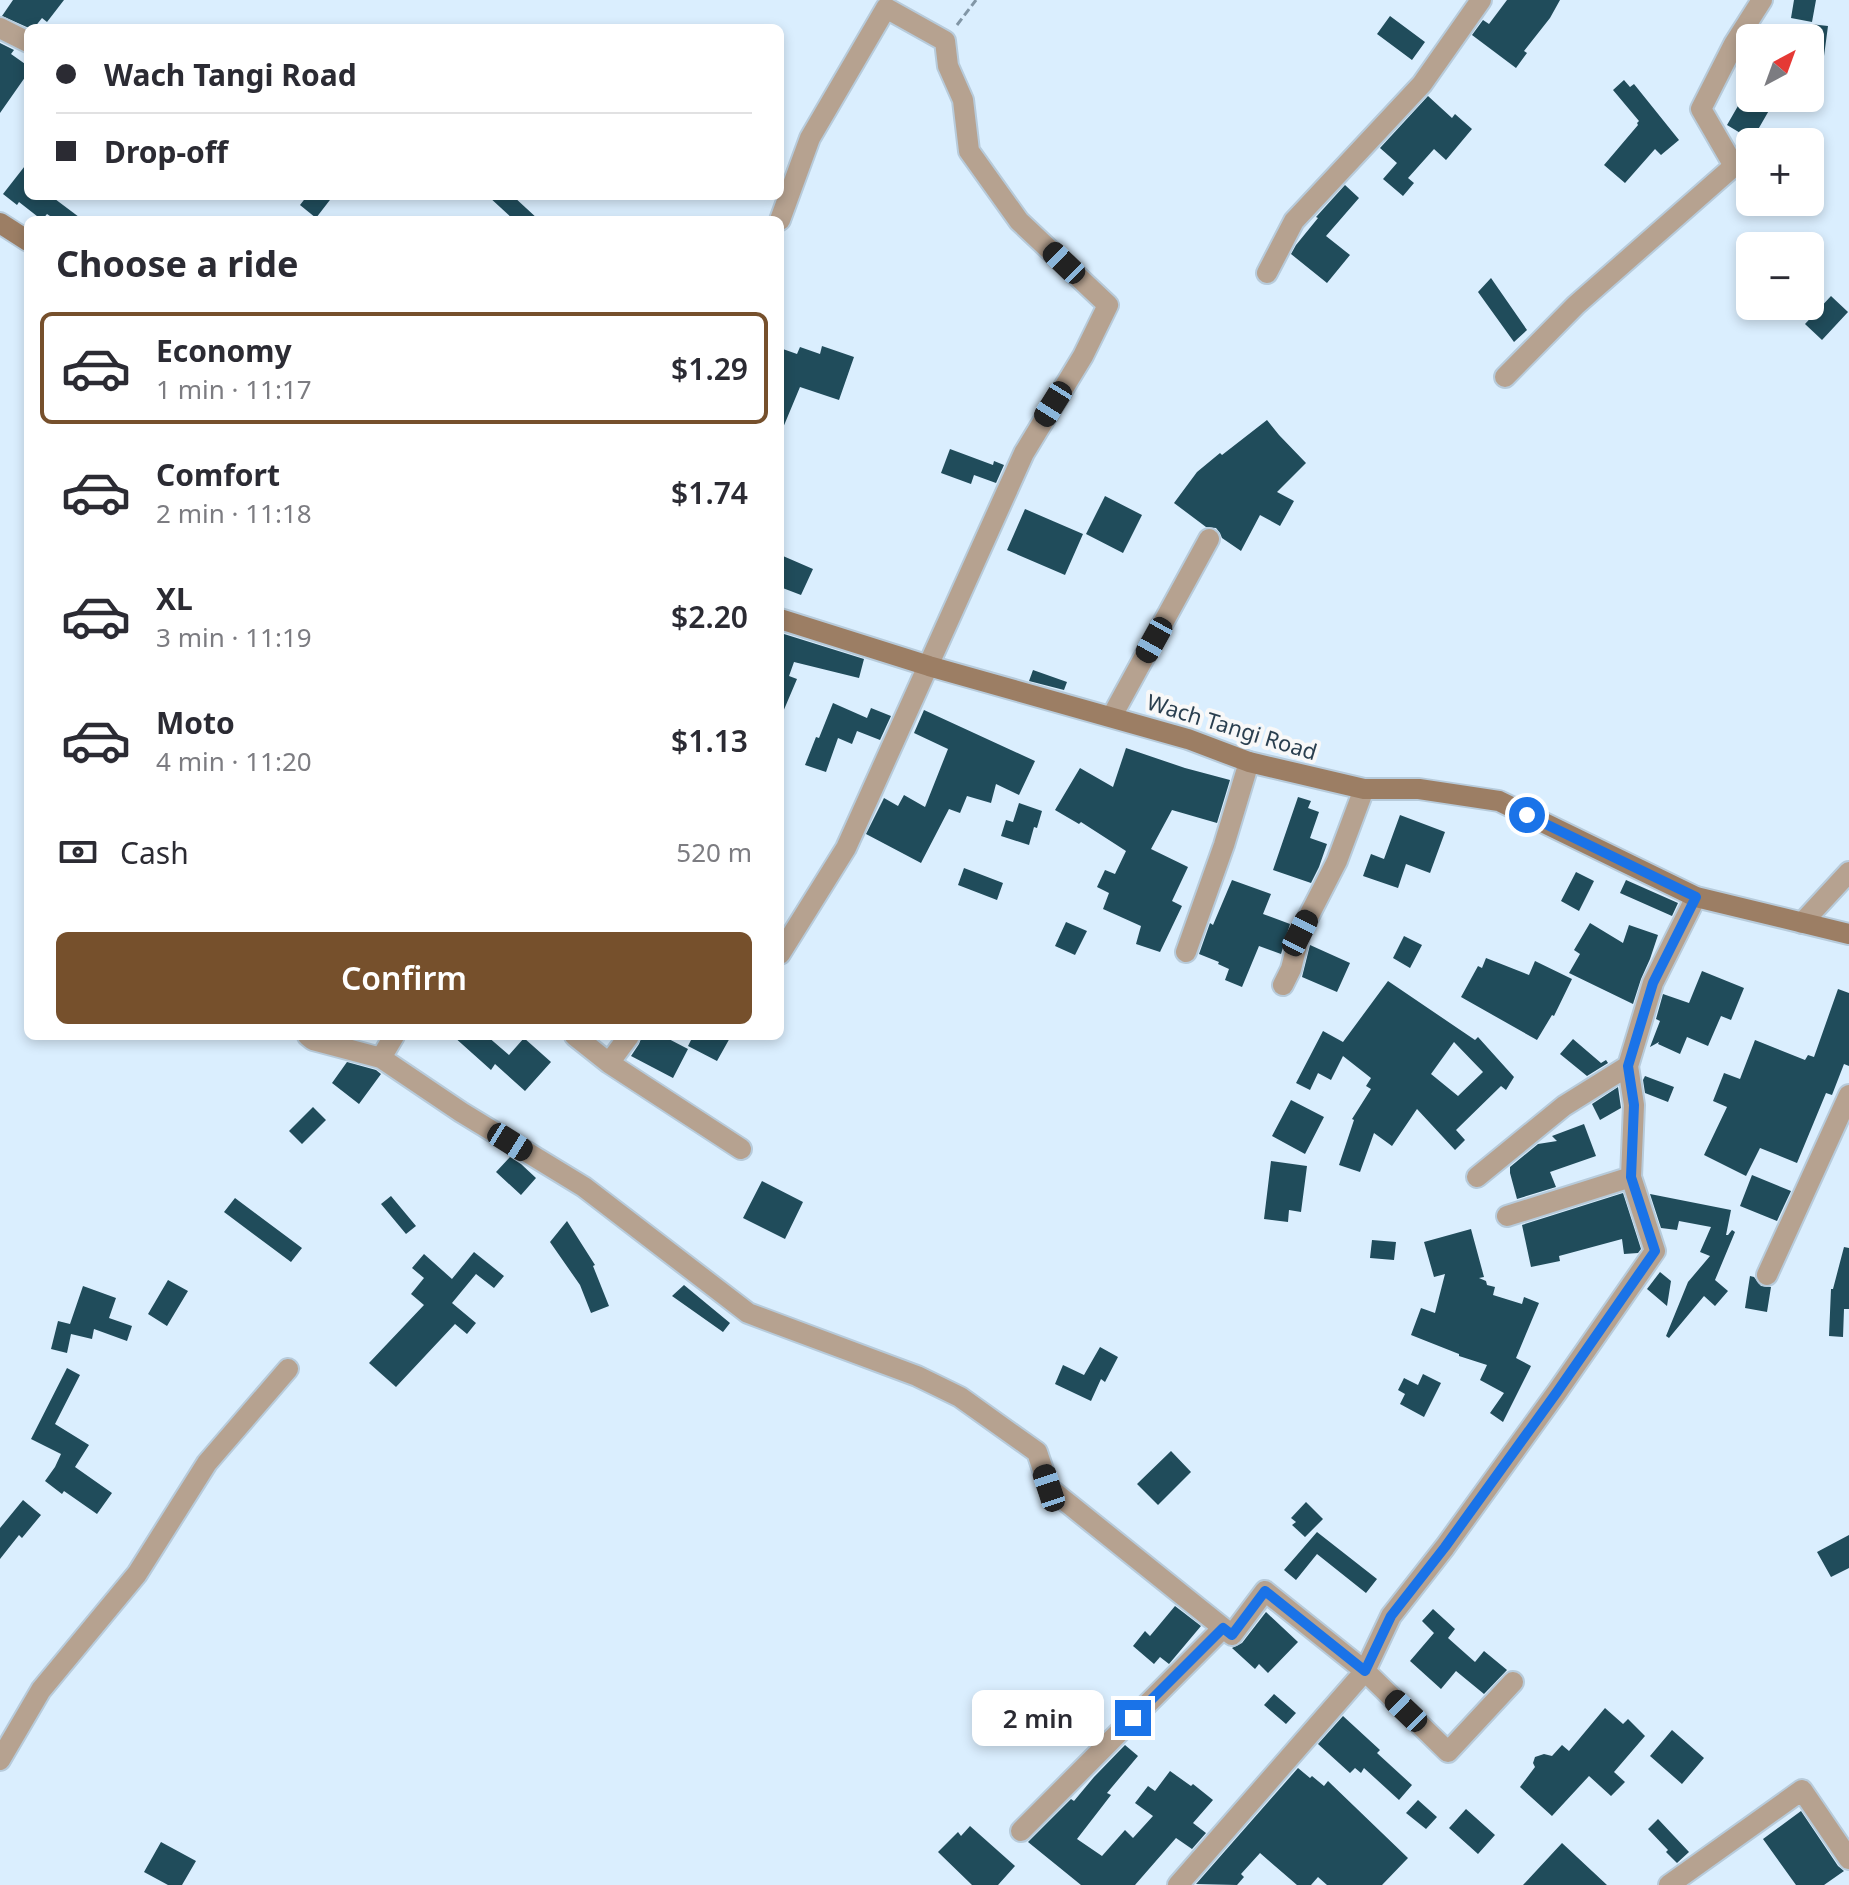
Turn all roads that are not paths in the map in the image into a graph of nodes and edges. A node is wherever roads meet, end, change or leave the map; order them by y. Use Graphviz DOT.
graph roads {
  1 [pos="1481,0"];
  2 [pos="1762,0"];
  3 [pos="0,28"];
  4 [pos="24,40"];
  5 [pos="781,216"];
  6 [pos="0,223"];
  7 [pos="24,238"];
  8 [pos="1267,273"];
  9 [pos="1505,377"];
  10 [pos="1209,539"];
  11 [pos="784,620"];
  12 [pos="929,666"];
  13 [pos="1112,716"];
  14 [pos="1249,762"];
  15 [pos="1364,789"];
  16 [pos="1849,872"];
  17 [pos="1696,897"];
  18 [pos="1802,923"];
  19 [pos="1849,934"];
  20 [pos="784,948"];
  21 [pos="1186,952"];
  22 [pos="1283,985"];
  23 [pos="313,1040"];
  24 [pos="392,1040"];
  25 [pos="580,1040"];
  26 [pos="626,1040"];
  27 [pos="381,1058"];
  28 [pos="609,1063"];
  29 [pos="1628,1066"];
  30 [pos="1849,1095"];
  31 [pos="741,1149"];
  32 [pos="1477,1177"];
  33 [pos="1631,1177"];
  34 [pos="1507,1216"];
  35 [pos="1767,1275"];
  36 [pos="288,1369"];
  37 [pos="1223,1628"];
  38 [pos="1365,1671"];
  39 [pos="1513,1682"];
  40 [pos="0,1760"];
  41 [pos="1021,1831"];
  42 [pos="1849,1859"];
  43 [pos="1178,1885"];
  44 [pos="1669,1885"];
  1 -- 8 [label="street"];
  2 -- 9 [label="street"];
  3 -- 4 [label="street"];
  5 -- 12 [label="street"];
  6 -- 7 [label="main road"];
  10 -- 13 [label="street"];
  11 -- 12 [label="main road, Wach Tangi Road"];
  12 -- 13 [label="main road, Wach Tangi Road"];
  12 -- 20 [label="street"];
  13 -- 14 [label="main road, Wach Tangi Road"];
  14 -- 15 [label="main road, Wach Tangi Road"];
  14 -- 21 [label="street"];
  15 -- 17 [label="main road, Wach Tangi Road"];
  15 -- 22 [label="street"];
  16 -- 18 [label="street"];
  17 -- 18 [label="main road, Wach Tangi Road"];
  17 -- 29 [label="street"];
  18 -- 19 [label="main road, Wach Tangi Road"];
  23 -- 27 [label="street"];
  24 -- 27 [label="street"];
  25 -- 28 [label="street"];
  26 -- 28 [label="street"];
  27 -- 37 [label="street"];
  28 -- 31 [label="street"];
  29 -- 32 [label="street"];
  29 -- 33 [label="street"];
  30 -- 35 [label="street"];
  33 -- 34 [label="street"];
  33 -- 38 [label="street"];
  36 -- 40 [label="street"];
  37 -- 38 [label="street"];
  37 -- 41 [label="street"];
  38 -- 39 [label="street"];
  38 -- 43 [label="street"];
  42 -- 44 [label="street"];
}
